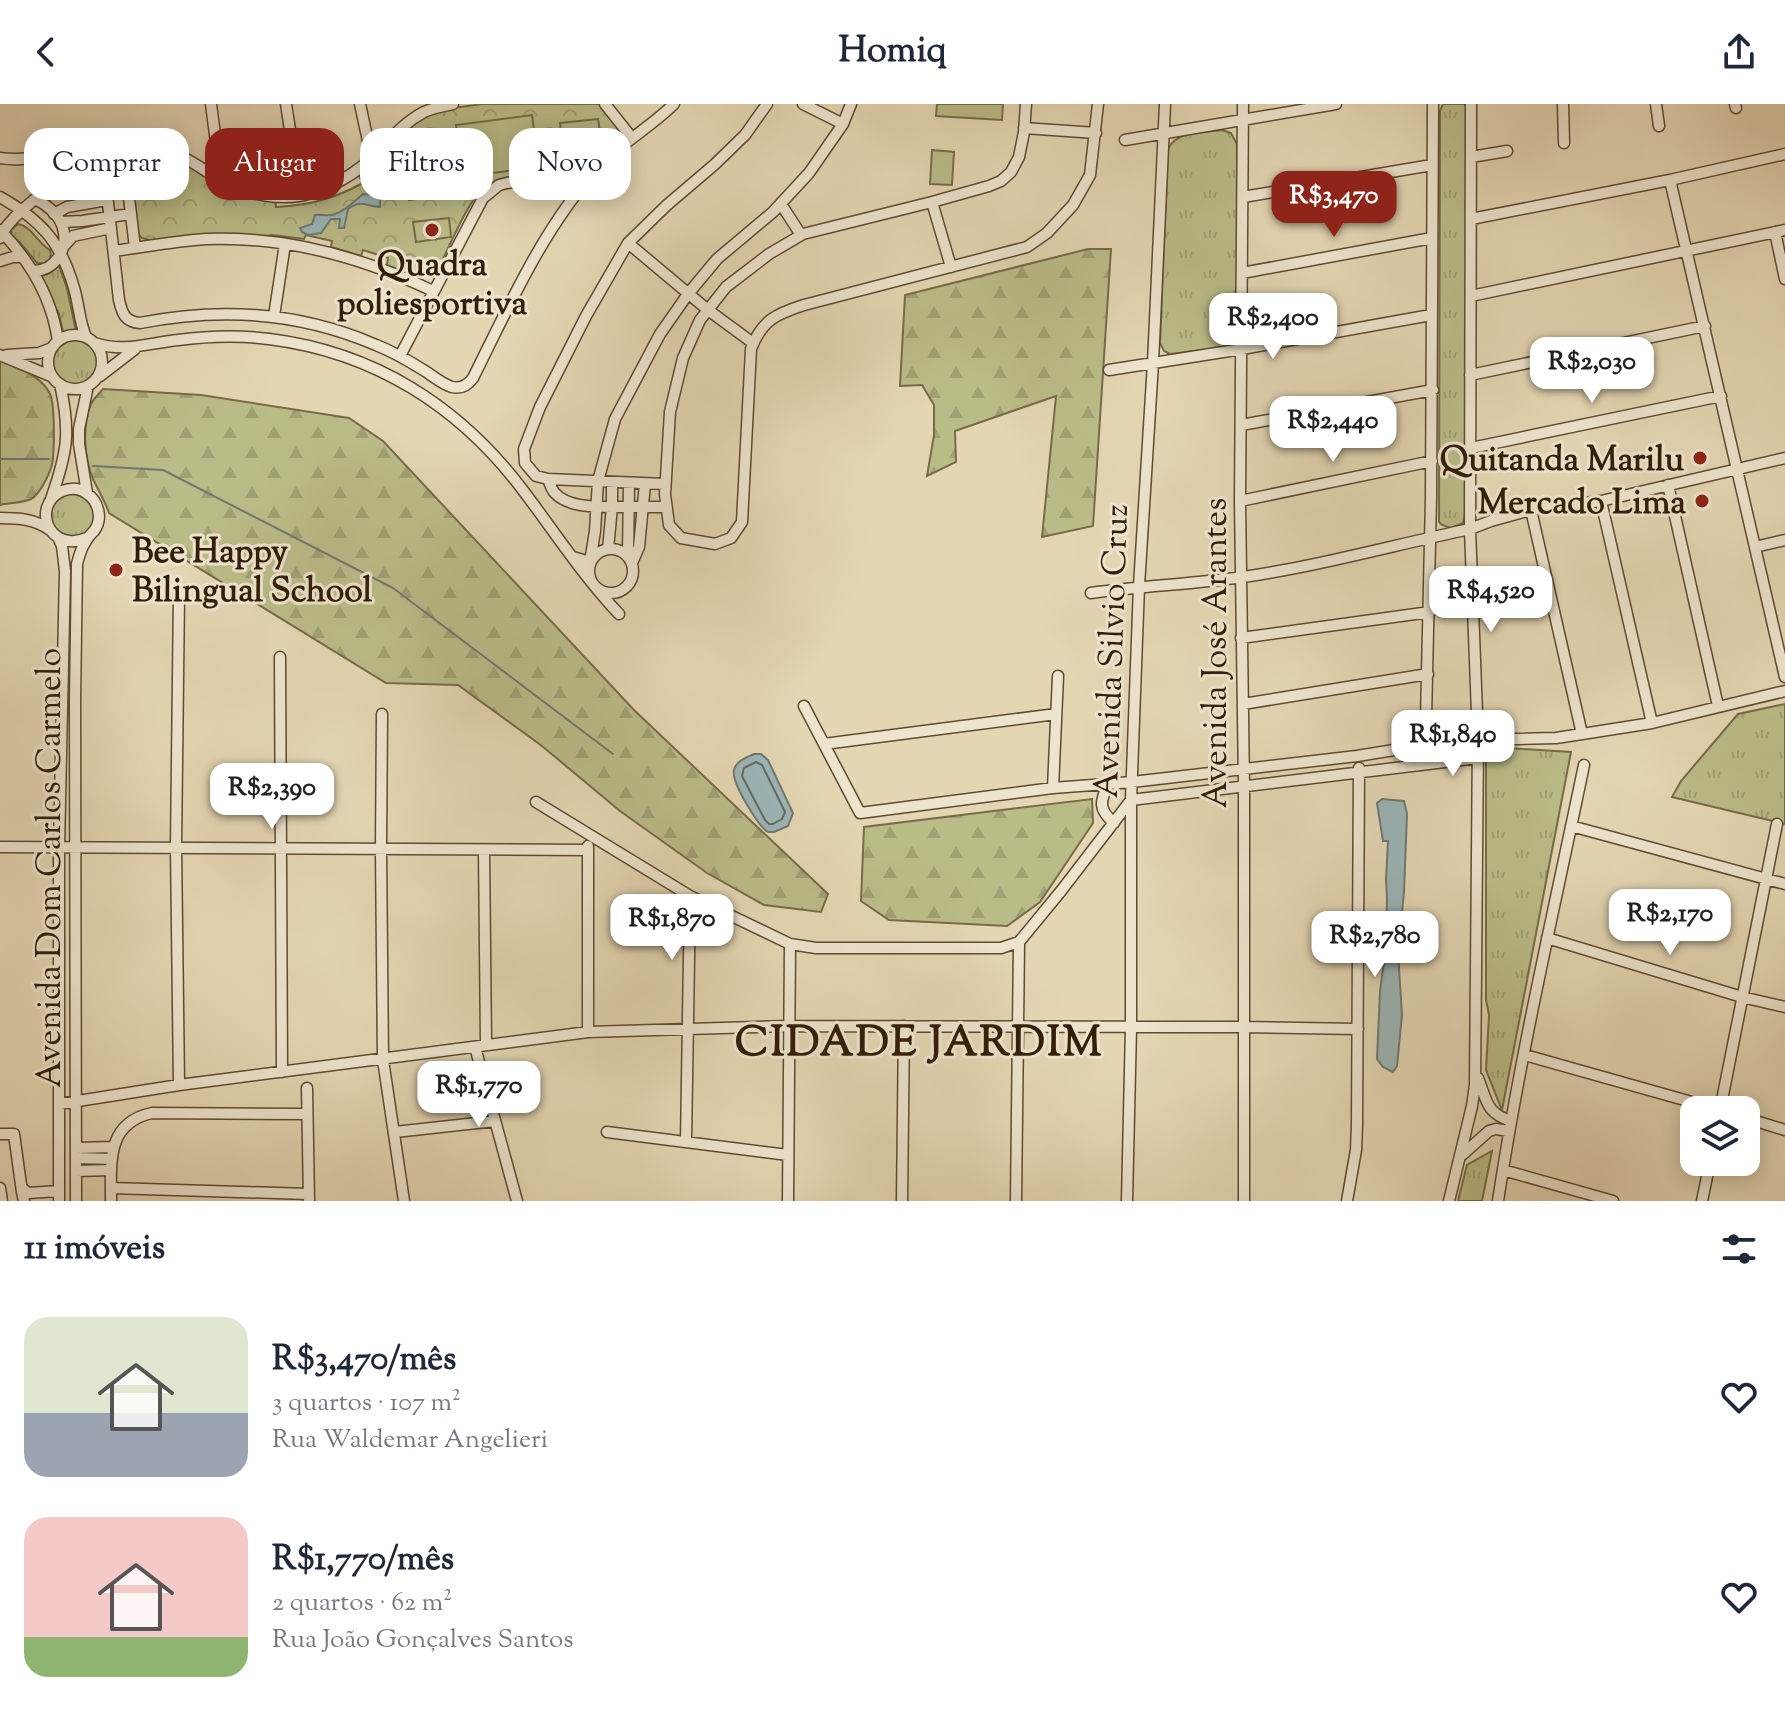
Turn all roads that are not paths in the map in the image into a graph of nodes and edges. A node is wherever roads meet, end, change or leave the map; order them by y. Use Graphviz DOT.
graph roads {
  1 [pos="211,104"];
  2 [pos="286,104"];
  3 [pos="360,104"];
  4 [pos="453,104"];
  5 [pos="605,104"];
  6 [pos="674,104"];
  7 [pos="767,104"];
  8 [pos="803,104"];
  9 [pos="851,104"];
  10 [pos="1026,104"];
  11 [pos="1098,104"];
  12 [pos="1165,104"];
  13 [pos="1243,104"];
  14 [pos="1336,104"];
  15 [pos="1433,104"];
  16 [pos="1471,104"];
  17 [pos="1563,104"];
  18 [pos="1656,104"];
  19 [pos="1243,120"];
  20 [pos="843,124"];
  21 [pos="1659,126"];
  22 [pos="214,128"];
  23 [pos="290,128"];
  24 [pos="365,128"];
  25 [pos="402,128"];
  26 [pos="1024,128"];
  27 [pos="1096,133"];
  28 [pos="1163,133"];
  29 [pos="632,138"];
  30 [pos="1125,140"];
  31 [pos="1564,143"];
  32 [pos="1507,151"];
  33 [pos="1785,154"];
  34 [pos="1471,157"];
  35 [pos="0,158"];
  36 [pos="24,159"];
  37 [pos="1432,165"];
  38 [pos="1670,180"];
  39 [pos="509,183"];
  40 [pos="0,197"];
  41 [pos="1243,197"];
  42 [pos="34,200"];
  43 [pos="37,200"];
  44 [pos="107,200"];
  45 [pos="128,200"];
  46 [pos="572,200"];
  47 [pos="932,202"];
  48 [pos="781,204"];
  49 [pos="23,210"];
  50 [pos="130,214"];
  51 [pos="58,218"];
  52 [pos="1471,219"];
  53 [pos="110,222"];
  54 [pos="1780,231"];
  55 [pos="1,233"];
  56 [pos="801,235"];
  57 [pos="1432,238"];
  58 [pos="628,243"];
  59 [pos="285,244"];
  60 [pos="135,248"];
  61 [pos="62,250"];
  62 [pos="1688,250"];
  63 [pos="114,251"];
  64 [pos="22,257"];
  65 [pos="0,261"];
  66 [pos="951,267"];
  67 [pos="33,271"];
  68 [pos="1242,273"];
  69 [pos="1785,279"];
  70 [pos="433,291"];
  71 [pos="688,294"];
  72 [pos="1471,296"];
  73 [pos="708,310"];
  74 [pos="1431,315"];
  75 [pos="274,316"];
  76 [pos="1705,326"];
  77 [pos="90,340"];
  78 [pos="753,343"];
  79 [pos="55,345"];
  80 [pos="140,346"];
  81 [pos="1242,349"];
  82 [pos="0,355"];
  83 [pos="400,356"];
  84 [pos="1153,363"];
  85 [pos="1109,370"];
  86 [pos="1470,375"];
  87 [pos="56,380"];
  88 [pos="92,382"];
  89 [pos="1433,390"];
  90 [pos="1721,396"];
  91 [pos="1241,425"];
  92 [pos="1471,448"];
  93 [pos="1785,458"];
  94 [pos="1432,461"];
  95 [pos="1738,470"];
  96 [pos="548,479"];
  97 [pos="598,481"];
  98 [pos="612,482"];
  99 [pos="629,483"];
  100 [pos="645,484"];
  101 [pos="665,484"];
  102 [pos="1668,485"];
  103 [pos="87,493"];
  104 [pos="1240,501"];
  105 [pos="1601,501"];
  106 [pos="48,505"];
  107 [pos="596,507"];
  108 [pos="612,507"];
  109 [pos="642,507"];
  110 [pos="666,507"];
  111 [pos="628,508"];
  112 [pos="1531,510"];
  113 [pos="0,518"];
  114 [pos="26,518"];
  115 [pos="1470,529"];
  116 [pos="54,534"];
  117 [pos="1431,537"];
  118 [pos="87,538"];
  119 [pos="1785,540"];
  120 [pos="1755,547"];
  121 [pos="608,549"];
  122 [pos="573,557"];
  123 [pos="630,560"];
  124 [pos="590,562"];
  125 [pos="1242,577"];
  126 [pos="592,584"];
  127 [pos="1139,586"];
  128 [pos="618,592"];
  129 [pos="179,593"];
  130 [pos="1091,593"];
  131 [pos="1430,612"];
  132 [pos="1785,617"];
  133 [pos="1772,620"];
  134 [pos="1241,638"];
  135 [pos="280,657"];
  136 [pos="1428,674"];
  137 [pos="1058,676"];
  138 [pos="1785,677"];
  139 [pos="1785,691"];
  140 [pos="1243,704"];
  141 [pos="804,706"];
  142 [pos="1718,706"];
  143 [pos="382,714"];
  144 [pos="1056,714"];
  145 [pos="1652,723"];
  146 [pos="1582,734"];
  147 [pos="1478,740"];
  148 [pos="824,744"];
  149 [pos="1425,745"];
  150 [pos="1357,756"];
  151 [pos="1478,758"];
  152 [pos="1425,763"];
  153 [pos="1584,765"];
  154 [pos="1242,768"];
  155 [pos="1360,772"];
  156 [pos="1132,782"];
  157 [pos="1108,784"];
  158 [pos="1244,785"];
  159 [pos="1053,788"];
  160 [pos="1131,800"];
  161 [pos="536,802"];
  162 [pos="1114,823"];
  163 [pos="1777,824"];
  164 [pos="1571,826"];
  165 [pos="588,835"];
  166 [pos="0,847"];
  167 [pos="59,847"];
  168 [pos="176,847"];
  169 [pos="75,848"];
  170 [pos="280,848"];
  171 [pos="381,849"];
  172 [pos="484,850"];
  173 [pos="588,850"];
  174 [pos="1766,878"];
  175 [pos="1785,884"];
  176 [pos="690,896"];
  177 [pos="1547,938"];
  178 [pos="1019,942"];
  179 [pos="790,944"];
  180 [pos="59,961"];
  181 [pos="75,961"];
  182 [pos="1742,997"];
  183 [pos="1785,1007"];
  184 [pos="790,1026"];
  185 [pos="904,1026"];
  186 [pos="1018,1026"];
  187 [pos="1131,1027"];
  188 [pos="1244,1027"];
  189 [pos="689,1028"];
  190 [pos="1358,1029"];
  191 [pos="588,1032"];
  192 [pos="480,1046"];
  193 [pos="1525,1055"];
  194 [pos="383,1060"];
  195 [pos="1475,1070"];
  196 [pos="282,1072"];
  197 [pos="179,1085"];
  198 [pos="307,1088"];
  199 [pos="1723,1096"];
  200 [pos="1680,1099"];
  201 [pos="77,1102"];
  202 [pos="59,1104"];
  203 [pos="307,1114"];
  204 [pos="495,1121"];
  205 [pos="1760,1122"];
  206 [pos="1510,1126"];
  207 [pos="1785,1130"];
  208 [pos="395,1132"];
  209 [pos="607,1132"];
  210 [pos="0,1134"];
  211 [pos="686,1142"];
  212 [pos="76,1153"];
  213 [pos="788,1155"];
  214 [pos="1460,1157"];
  215 [pos="112,1159"];
  216 [pos="1503,1170"];
  217 [pos="76,1171"];
  218 [pos="1707,1176"];
  219 [pos="0,1188"];
  220 [pos="22,1188"];
  221 [pos="111,1188"];
  222 [pos="59,1196"];
  223 [pos="308,1198"];
  224 [pos="788,1200"];
  225 [pos="2,1201"];
  226 [pos="24,1201"];
  227 [pos="76,1201"];
  228 [pos="111,1201"];
  229 [pos="404,1201"];
  230 [pos="517,1201"];
  231 [pos="801,1201"];
  232 [pos="902,1201"];
  233 [pos="1016,1201"];
  234 [pos="1127,1201"];
  235 [pos="1244,1201"];
  236 [pos="1347,1201"];
  237 [pos="1449,1201"];
  238 [pos="1498,1201"];
  239 [pos="1613,1201"];
  240 [pos="1702,1201"];
  1 -- 22 [label="street"];
  2 -- 23 [label="street"];
  3 -- 24 [label="street"];
  4 -- 25 [label="street"];
  5 -- 29 [label="street"];
  6 -- 29 [label="street"];
  7 -- 58 [label="street"];
  8 -- 20 [label="street"];
  9 -- 20 [label="street"];
  10 -- 26 [label="street"];
  11 -- 27 [label="street"];
  12 -- 28 [label="street, Avenida Silvio Cruz"];
  13 -- 19 [label="street, Avenida José Arantes"];
  14 -- 19 [label="street"];
  15 -- 37 [label="street"];
  16 -- 34 [label="street"];
  17 -- 31 [label="street"];
  18 -- 21 [label="street"];
  19 -- 28 [label="street"];
  19 -- 41 [label="street, Avenida José Arantes"];
  20 -- 48 [label="street"];
  26 -- 27 [label="street"];
  26 -- 47 [label="street"];
  27 -- 66 [label="street"];
  28 -- 30 [label="street"];
  28 -- 84 [label="street, Avenida Silvio Cruz"];
  32 -- 34 [label="street"];
  33 -- 38 [label="street"];
  34 -- 52 [label="street"];
  35 -- 36 [label="street"];
  37 -- 41 [label="street"];
  37 -- 57 [label="street"];
  38 -- 52 [label="street"];
  38 -- 62 [label="street"];
  39 -- 70 [label="street"];
  40 -- 49 [label="street"];
  41 -- 68 [label="street, Avenida José Arantes"];
  42 -- 49 [label="street"];
  43 -- 51 [label="street"];
  44 -- 51 [label="street"];
  44 -- 53 [label="street"];
  45 -- 50 [label="street"];
  46 -- 83 [label="street"];
  47 -- 56 [label="street"];
  47 -- 66 [label="street"];
  48 -- 56 [label="street"];
  48 -- 71 [label="street"];
  49 -- 55 [label="street"];
  49 -- 61 [label="street"];
  50 -- 53 [label="street"];
  50 -- 60 [label="street"];
  51 -- 53 [label="street"];
  51 -- 61 [label="street"];
  52 -- 72 [label="street"];
  53 -- 61 [label="street"];
  53 -- 63 [label="street"];
  54 -- 62 [label="street"];
  54 -- 69 [label="street"];
  55 -- 64 [label="street"];
  56 -- 73 [label="street"];
  57 -- 68 [label="street"];
  57 -- 74 [label="street"];
  58 -- 71 [label="street"];
  58 -- 96 [label="street"];
  59 -- 60 [label="street"];
  59 -- 70 [label="street"];
  59 -- 75 [label="street"];
  60 -- 63 [label="street"];
  61 -- 67 [label="street"];
  61 -- 77 [label="street"];
  62 -- 72 [label="street"];
  62 -- 76 [label="street"];
  63 -- 75 [label="street"];
  64 -- 65 [label="street"];
  64 -- 67 [label="street"];
  66 -- 78 [label="street"];
  67 -- 79 [label="street"];
  68 -- 81 [label="street, Avenida José Arantes"];
  70 -- 83 [label="street"];
  71 -- 73 [label="street"];
  71 -- 97 [label="street"];
  72 -- 86 [label="street"];
  73 -- 78 [label="street"];
  73 -- 101 [label="street"];
  74 -- 81 [label="street"];
  74 -- 89 [label="street"];
  75 -- 83 [label="street"];
  76 -- 86 [label="street"];
  76 -- 90 [label="street"];
  77 -- 79 [label="street"];
  77 -- 80 [label="street"];
  77 -- 88 [label="street"];
  78 -- 110 [label="street"];
  79 -- 82 [label="street"];
  79 -- 87 [label="street"];
  80 -- 88 [label="street"];
  80 -- 122 [label="street"];
  81 -- 84 [label="street"];
  81 -- 91 [label="street, Avenida José Arantes"];
  82 -- 87 [label="street"];
  84 -- 85 [label="street"];
  84 -- 127 [label="street, Avenida Silvio Cruz"];
  86 -- 92 [label="street"];
  87 -- 88 [label="street"];
  87 -- 106 [label="street"];
  88 -- 103 [label="street"];
  89 -- 91 [label="street"];
  89 -- 94 [label="street"];
  90 -- 92 [label="street"];
  90 -- 95 [label="street"];
  91 -- 104 [label="street, Avenida José Arantes"];
  92 -- 115 [label="street"];
  93 -- 95 [label="street"];
  94 -- 104 [label="street"];
  94 -- 117 [label="street"];
  95 -- 102 [label="street"];
  95 -- 120 [label="street"];
  96 -- 97 [label="street"];
  96 -- 107 [label="street"];
  97 -- 98 [label="street"];
  97 -- 107 [label="street"];
  98 -- 99 [label="street"];
  98 -- 108 [label="street"];
  99 -- 100 [label="street"];
  99 -- 111 [label="street"];
  100 -- 101 [label="street"];
  100 -- 109 [label="street"];
  101 -- 110 [label="street"];
  102 -- 105 [label="street"];
  102 -- 142 [label="street"];
  103 -- 106 [label="street"];
  103 -- 118 [label="street"];
  104 -- 125 [label="street, Avenida José Arantes"];
  105 -- 112 [label="street"];
  105 -- 145 [label="street"];
  106 -- 114 [label="street"];
  106 -- 116 [label="street"];
  107 -- 108 [label="street"];
  107 -- 124 [label="street"];
  108 -- 111 [label="street"];
  108 -- 121 [label="street"];
  109 -- 110 [label="street"];
  109 -- 111 [label="street"];
  109 -- 123 [label="street"];
  111 -- 123 [label="street"];
  112 -- 115 [label="street"];
  112 -- 146 [label="street"];
  113 -- 114 [label="street"];
  114 -- 116 [label="street"];
  115 -- 117 [label="street"];
  115 -- 147 [label="street"];
  116 -- 118 [label="street"];
  116 -- 167 [label="street, Avenida Dom Carlos Carmelo"];
  117 -- 125 [label="street"];
  117 -- 131 [label="street"];
  118 -- 169 [label="street, Avenida Dom Carlos Carmelo"];
  119 -- 120 [label="street"];
  120 -- 133 [label="street"];
  121 -- 123 [label="street"];
  121 -- 124 [label="street"];
  122 -- 124 [label="street"];
  122 -- 126 [label="street"];
  123 -- 128 [label="street"];
  124 -- 126 [label="street"];
  125 -- 127 [label="street"];
  125 -- 134 [label="street, Avenida José Arantes"];
  126 -- 128 [label="street"];
  126 -- 128 [label="street"];
  127 -- 130 [label="street"];
  127 -- 156 [label="street, Avenida Silvio Cruz"];
  129 -- 168 [label="street"];
  131 -- 134 [label="street"];
  131 -- 136 [label="street"];
  132 -- 133 [label="street"];
  133 -- 138 [label="street"];
  134 -- 140 [label="street, Avenida José Arantes"];
  135 -- 170 [label="street"];
  136 -- 140 [label="street"];
  136 -- 149 [label="street"];
  137 -- 144 [label="street"];
  139 -- 142 [label="street"];
  140 -- 154 [label="street, Avenida José Arantes"];
  141 -- 148 [label="street"];
  142 -- 145 [label="street"];
  143 -- 171 [label="street"];
  144 -- 148 [label="street"];
  144 -- 159 [label="street"];
  145 -- 146 [label="street"];
  146 -- 147 [label="street"];
  147 -- 149 [label="street"];
  147 -- 151 [label="street"];
  148 -- 159 [label="street"];
  149 -- 150 [label="street"];
  149 -- 152 [label="street"];
  150 -- 154 [label="street"];
  150 -- 155 [label="street"];
  151 -- 152 [label="street"];
  151 -- 195 [label="street"];
  152 -- 155 [label="street"];
  153 -- 164 [label="street"];
  154 -- 156 [label="street"];
  154 -- 158 [label="street, Avenida José Arantes"];
  155 -- 158 [label="street"];
  155 -- 190 [label="street"];
  156 -- 157 [label="street"];
  156 -- 160 [label="street, Avenida Silvio Cruz"];
  157 -- 159 [label="street"];
  157 -- 162 [label="street"];
  158 -- 160 [label="street"];
  158 -- 188 [label="street, Avenida José Arantes"];
  160 -- 162 [label="street"];
  160 -- 187 [label="street, Avenida Silvio Cruz"];
  161 -- 165 [label="street"];
  162 -- 178 [label="street"];
  163 -- 174 [label="street"];
  164 -- 174 [label="street"];
  164 -- 177 [label="street"];
  165 -- 173 [label="street"];
  165 -- 176 [label="street"];
  166 -- 167 [label="street"];
  167 -- 169 [label="street"];
  167 -- 180 [label="street, Avenida Dom Carlos Carmelo"];
  168 -- 169 [label="street"];
  168 -- 170 [label="street"];
  168 -- 197 [label="street"];
  169 -- 181 [label="street, Avenida Dom Carlos Carmelo"];
  170 -- 171 [label="street"];
  170 -- 196 [label="street"];
  171 -- 172 [label="street"];
  171 -- 194 [label="street"];
  172 -- 173 [label="street"];
  172 -- 192 [label="street"];
  173 -- 191 [label="street"];
  174 -- 175 [label="street"];
  174 -- 182 [label="street"];
  176 -- 179 [label="street"];
  176 -- 189 [label="street"];
  177 -- 182 [label="street"];
  177 -- 193 [label="street"];
  178 -- 179 [label="street"];
  178 -- 186 [label="street"];
  179 -- 184 [label="street"];
  180 -- 181 [label="street"];
  180 -- 202 [label="street, Avenida Dom Carlos Carmelo"];
  181 -- 201 [label="street, Avenida Dom Carlos Carmelo"];
  182 -- 183 [label="street"];
  182 -- 199 [label="street"];
  184 -- 185 [label="street"];
  184 -- 189 [label="street"];
  184 -- 213 [label="street"];
  185 -- 186 [label="street"];
  185 -- 232 [label="street"];
  186 -- 187 [label="street"];
  186 -- 233 [label="street"];
  187 -- 188 [label="street"];
  187 -- 234 [label="street, Avenida Silvio Cruz"];
  188 -- 190 [label="street"];
  188 -- 235 [label="street, Avenida José Arantes"];
  189 -- 191 [label="street"];
  189 -- 211 [label="street"];
  190 -- 236 [label="street"];
  191 -- 192 [label="street"];
  192 -- 194 [label="street"];
  192 -- 204 [label="street"];
  193 -- 200 [label="street"];
  193 -- 206 [label="street"];
  194 -- 196 [label="street"];
  194 -- 208 [label="street"];
  195 -- 206 [label="street"];
  195 -- 214 [label="street"];
  196 -- 197 [label="street"];
  197 -- 201 [label="street"];
  198 -- 203 [label="street"];
  201 -- 202 [label="street"];
  201 -- 212 [label="street, Avenida Dom Carlos Carmelo"];
  202 -- 222 [label="street, Avenida Dom Carlos Carmelo"];
  203 -- 215 [label="street"];
  203 -- 223 [label="street"];
  204 -- 208 [label="street"];
  204 -- 230 [label="street"];
  205 -- 207 [label="street"];
  206 -- 214 [label="street"];
  206 -- 216 [label="street"];
  208 -- 229 [label="street"];
  209 -- 211 [label="street"];
  210 -- 220 [label="street"];
  211 -- 213 [label="street"];
  212 -- 215 [label="street"];
  212 -- 217 [label="street, Avenida Dom Carlos Carmelo"];
  213 -- 224 [label="street"];
  214 -- 237 [label="street"];
  215 -- 217 [label="street"];
  215 -- 221 [label="street"];
  216 -- 238 [label="street"];
  216 -- 239 [label="street"];
  217 -- 227 [label="street, Avenida Dom Carlos Carmelo"];
  218 -- 240 [label="street"];
  219 -- 225 [label="street"];
  220 -- 222 [label="street"];
  220 -- 226 [label="street"];
  221 -- 223 [label="street"];
  221 -- 228 [label="street"];
  224 -- 231 [label="street"];
}
